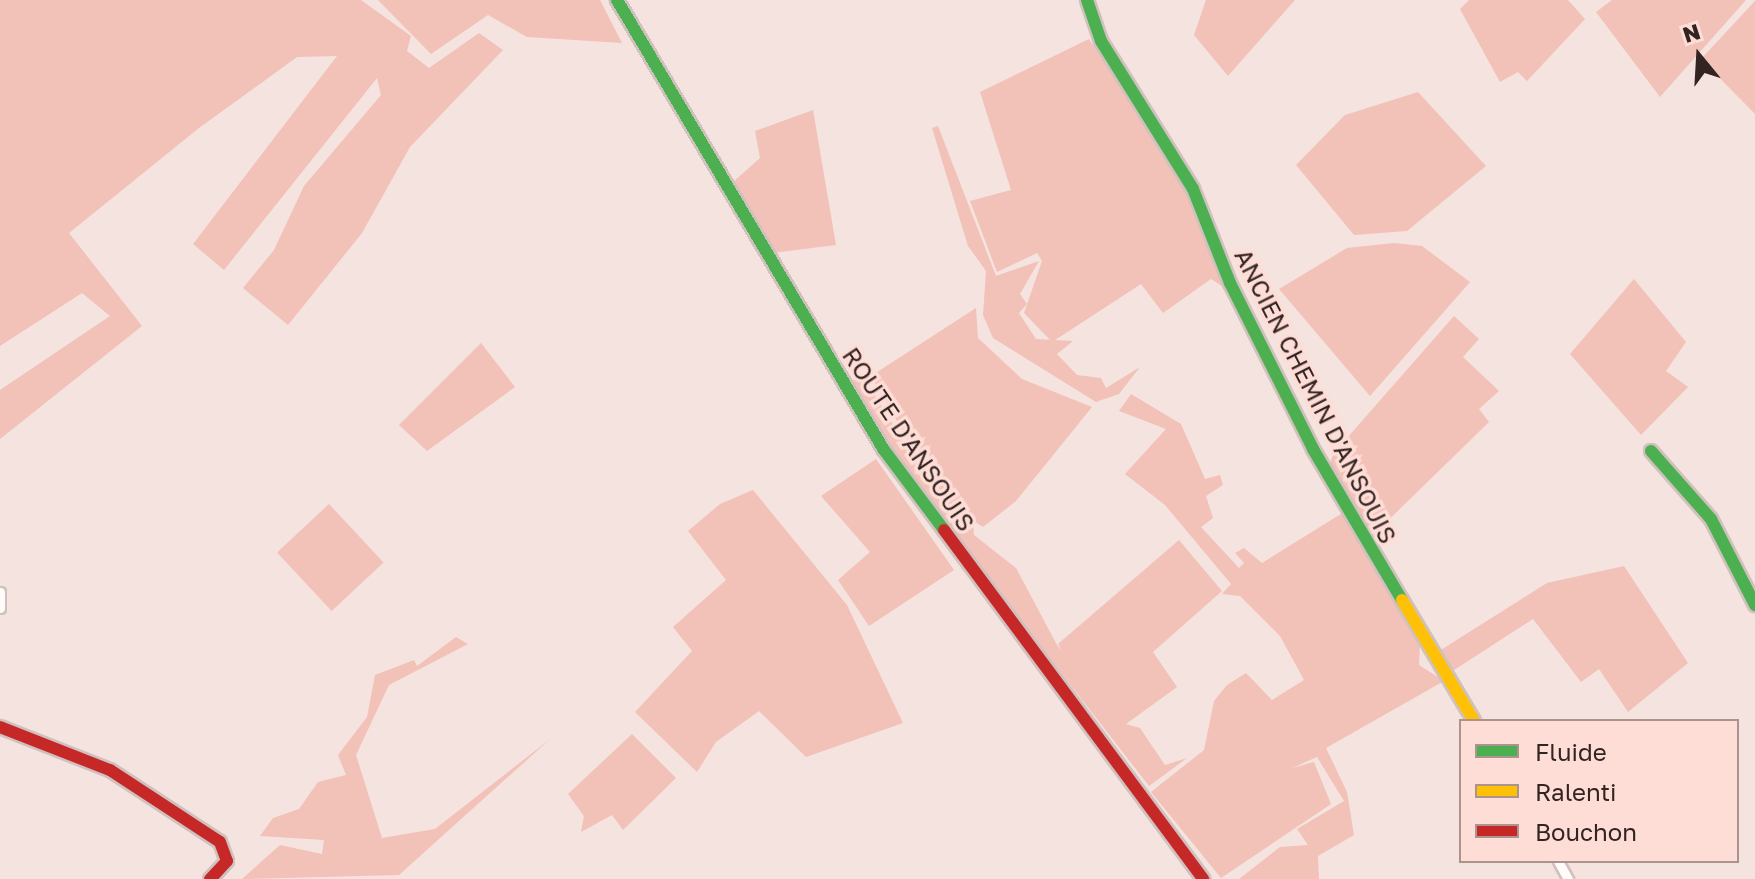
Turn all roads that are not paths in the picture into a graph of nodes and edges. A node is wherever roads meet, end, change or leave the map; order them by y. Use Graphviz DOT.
graph roads {
  1 [pos="617,0"];
  2 [pos="1087,0"];
  3 [pos="1651,451"];
  4 [pos="0,592"];
  5 [pos="1755,605"];
  6 [pos="0,608"];
  7 [pos="1473,719"];
  8 [pos="0,727"];
  9 [pos="1560,864"];
  10 [pos="210,879"];
  11 [pos="1203,879"];
  12 [pos="1568,879"];
  1 -- 11 [label="street, ROUTE D'ANSOUIS"];
  2 -- 7 [label="street, ANCIEN CHEMIN D'ANSOUIS"];
  3 -- 5 [label="street"];
  4 -- 6 [label="street"];
  8 -- 10 [label="street"];
  9 -- 12 [label="street"];
}
